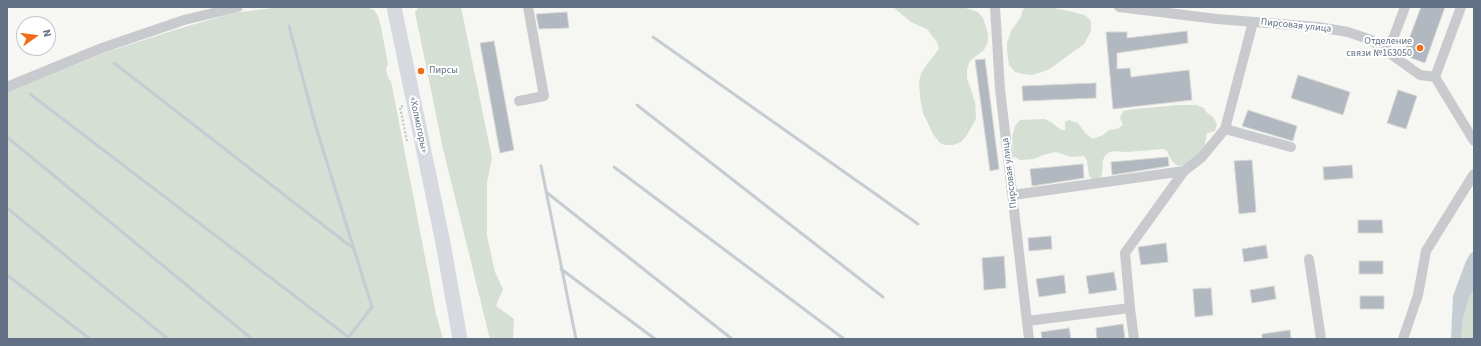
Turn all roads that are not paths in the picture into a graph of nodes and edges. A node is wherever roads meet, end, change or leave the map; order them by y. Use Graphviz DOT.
graph roads {
  1 [pos="238,7"];
  2 [pos="394,7"];
  3 [pos="528,7"];
  4 [pos="995,7"];
  5 [pos="1119,7"];
  6 [pos="1406,7"];
  7 [pos="1461,7"];
  8 [pos="1253,22"];
  9 [pos="1381,48"];
  10 [pos="1434,77"];
  11 [pos="7,87"];
  12 [pos="519,101"];
  13 [pos="1225,129"];
  14 [pos="1474,141"];
  15 [pos="1291,147"];
  16 [pos="1184,171"];
  17 [pos="1474,174"];
  18 [pos="1013,195"];
  19 [pos="443,243"];
  20 [pos="1309,259"];
  21 [pos="1130,308"];
  22 [pos="1027,321"];
  23 [pos="460,339"];
  24 [pos="468,339"];
  25 [pos="1029,339"];
  26 [pos="1134,339"];
  27 [pos="1321,339"];
  28 [pos="1403,339"];
  1 -- 11 [label="street"];
  2 -- 19 [label="highway, «Холмогоры»"];
  3 -- 12 [label="street"];
  4 -- 18 [label="street, Пирсовая улица"];
  5 -- 8 [label="street, Пирсовая улица"];
  6 -- 9 [label="street"];
  7 -- 10 [label="street"];
  8 -- 9 [label="street, Пирсовая улица"];
  8 -- 13 [label="street"];
  9 -- 10 [label="street, Пирсовая улица"];
  10 -- 14 [label="street"];
  13 -- 15 [label="street"];
  13 -- 16 [label="street"];
  16 -- 18 [label="street"];
  16 -- 21 [label="street"];
  17 -- 28 [label="street"];
  18 -- 22 [label="street, Пирсовая улица"];
  19 -- 23 [label="highway, «Холмогоры»"];
  19 -- 24 [label="highway, «Холмогоры»"];
  20 -- 27 [label="street"];
  21 -- 22 [label="street"];
  21 -- 26 [label="street"];
  22 -- 25 [label="street, Пирсовая улица"];
}
